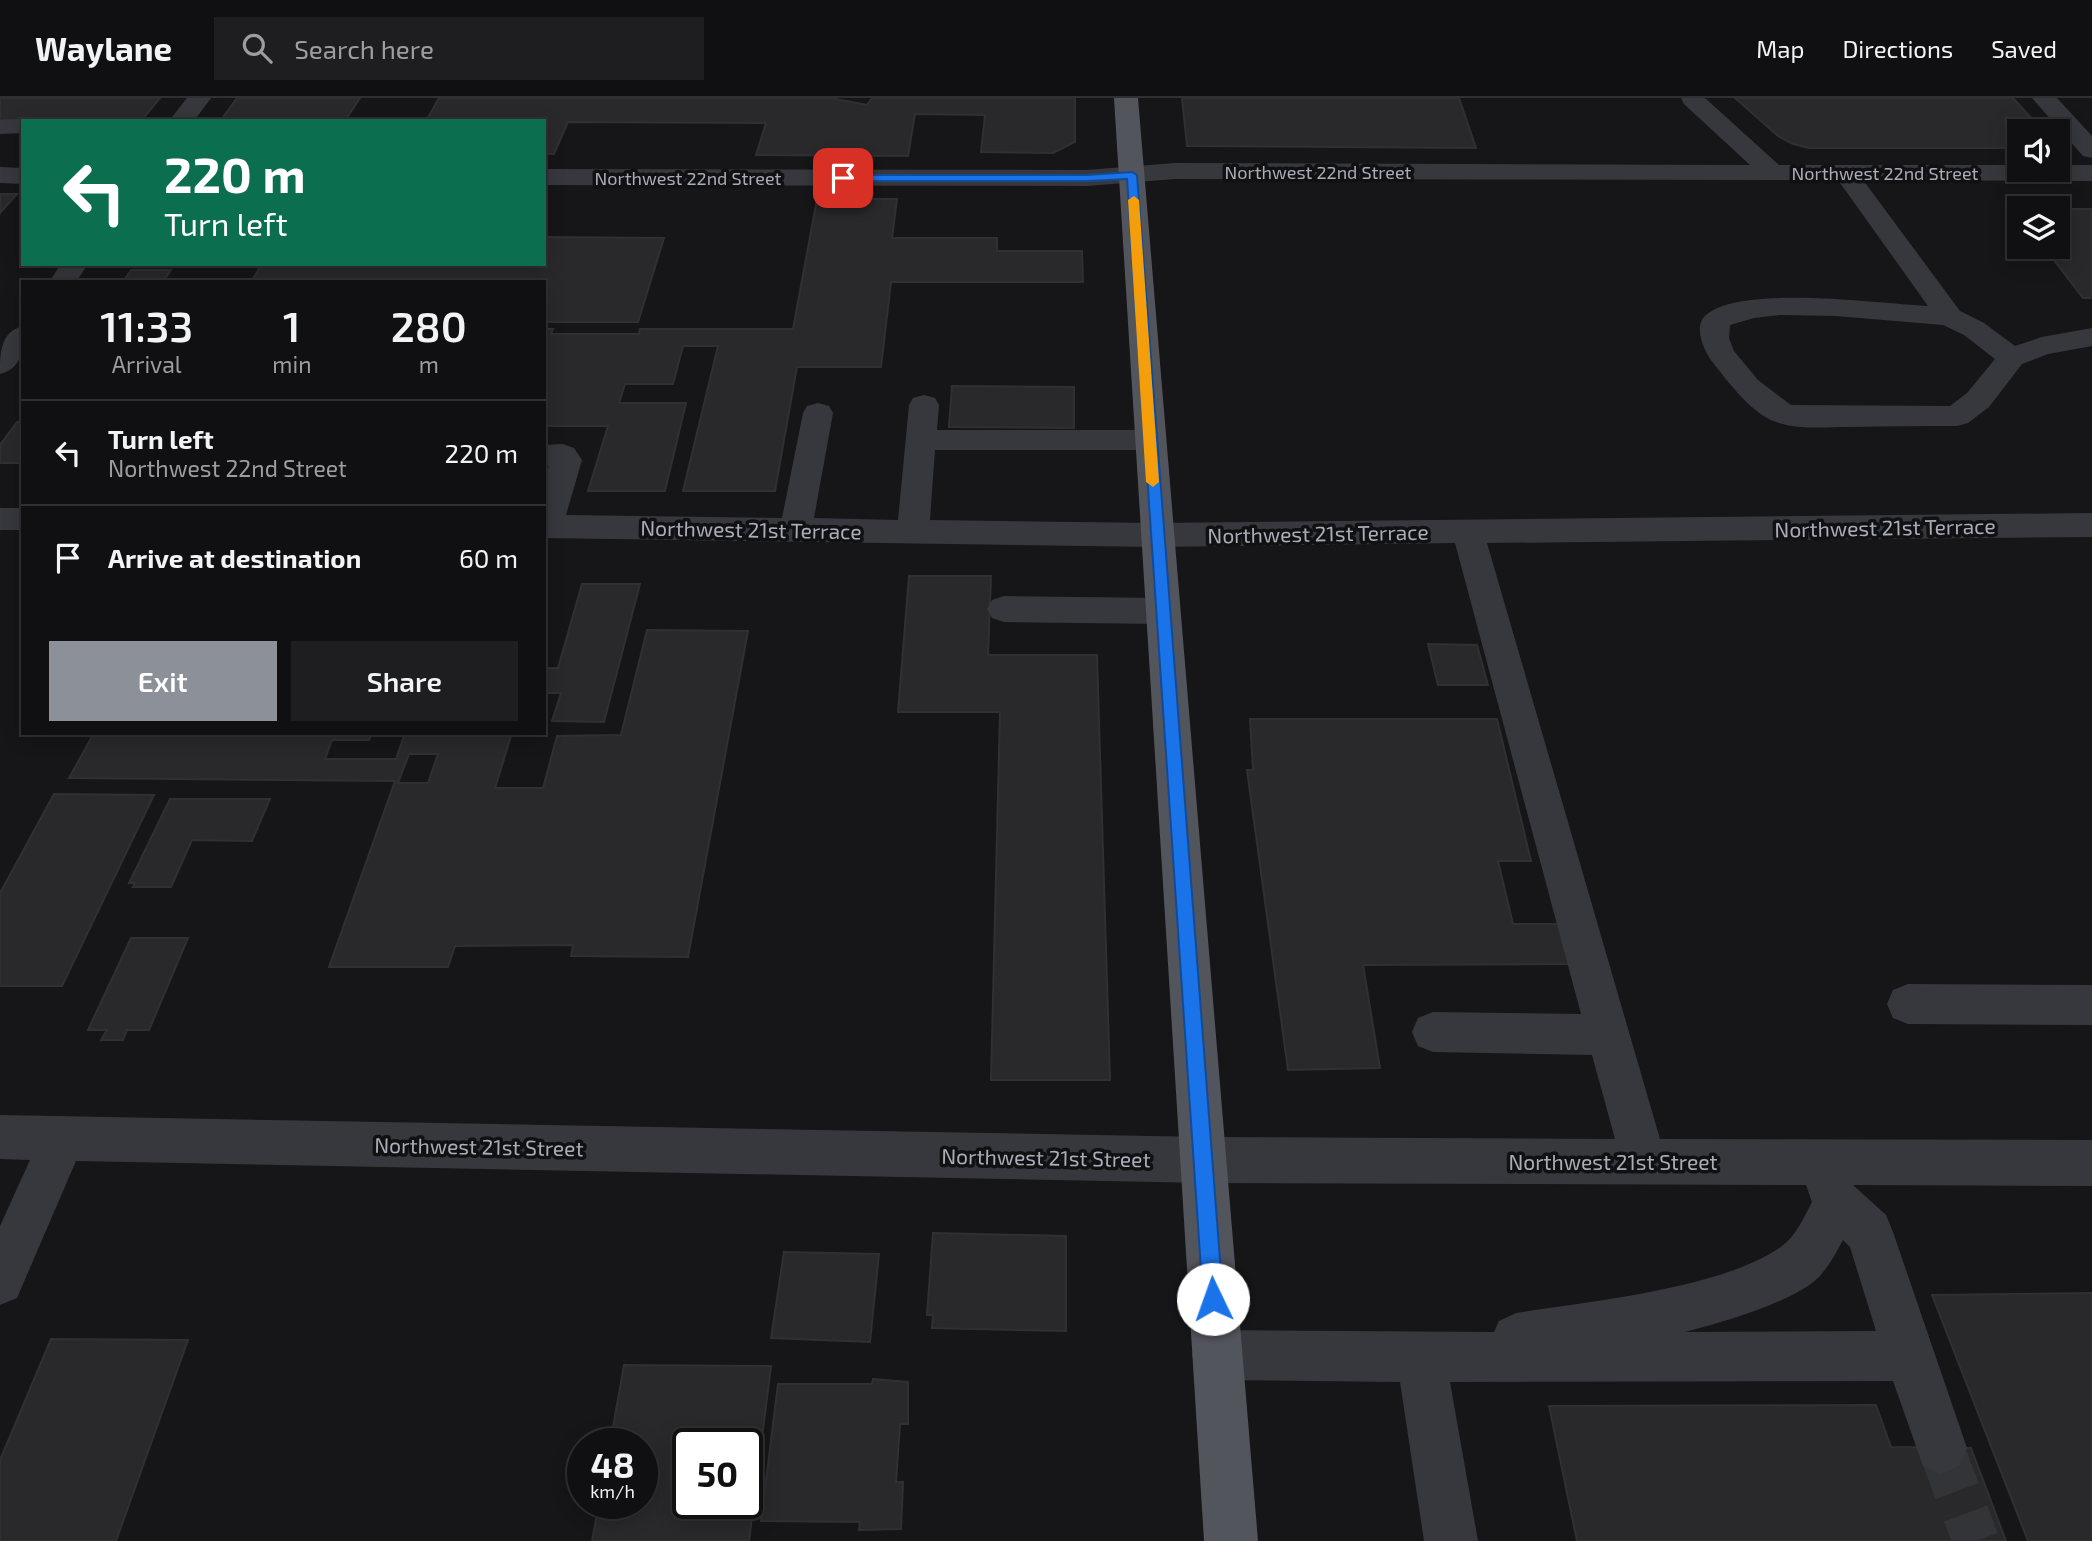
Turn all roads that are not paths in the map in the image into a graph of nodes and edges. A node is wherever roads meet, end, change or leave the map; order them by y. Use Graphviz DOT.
graph roads {
  1 [pos="199,98"];
  2 [pos="1126,98"];
  3 [pos="2044,98"];
  4 [pos="1692,99"];
  5 [pos="183,119"];
  6 [pos="21,126"];
  7 [pos="0,127"];
  8 [pos="2092,151"];
  9 [pos="1772,172"];
  10 [pos="1846,173"];
  11 [pos="2092,173"];
  12 [pos="1132,175"];
  13 [pos="0,176"];
  14 [pos="21,176"];
  15 [pos="546,177"];
  16 [pos="1950,317"];
  17 [pos="2092,337"];
  18 [pos="21,338"];
  19 [pos="2012,357"];
  20 [pos="0,365"];
  21 [pos="923,405"];
  22 [pos="818,413"];
  23 [pos="922,440"];
  24 [pos="1150,440"];
  25 [pos="546,456"];
  26 [pos="0,519"];
  27 [pos="21,519"];
  28 [pos="2092,525"];
  29 [pos="546,526"];
  30 [pos="796,530"];
  31 [pos="913,532"];
  32 [pos="1468,532"];
  33 [pos="1156,535"];
  34 [pos="1004,609"];
  35 [pos="1162,611"];
  36 [pos="1908,1004"];
  37 [pos="2092,1005"];
  38 [pos="1433,1032"];
  39 [pos="1608,1035"];
  40 [pos="0,1137"];
  41 [pos="63,1138"];
  42 [pos="1205,1160"];
  43 [pos="1644,1161"];
  44 [pos="2092,1163"];
  45 [pos="1829,1184"];
  46 [pos="0,1281"];
  47 [pos="1217,1355"];
  48 [pos="1421,1356"];
  49 [pos="1909,1356"];
  50 [pos="1941,1448"];
  51 [pos="1231,1541"];
  52 [pos="1451,1541"];
  1 -- 5 [label="street"];
  2 -- 12 [label="main road"];
  3 -- 8 [label="street"];
  4 -- 9 [label="street"];
  6 -- 7 [label="street"];
  9 -- 10 [label="street, Northwest 22nd Street"];
  9 -- 12 [label="street, Northwest 22nd Street"];
  10 -- 11 [label="street, Northwest 22nd Street"];
  10 -- 16 [label="street"];
  12 -- 15 [label="street, Northwest 22nd Street"];
  12 -- 24 [label="main road"];
  13 -- 14 [label="street"];
  16 -- 19 [label="street"];
  16 -- 19 [label="street"];
  17 -- 19 [label="street"];
  18 -- 20 [label="street"];
  21 -- 23 [label="street"];
  22 -- 30 [label="street"];
  23 -- 24 [label="street"];
  23 -- 31 [label="street"];
  24 -- 33 [label="main road"];
  25 -- 29 [label="street"];
  26 -- 27 [label="street"];
  28 -- 32 [label="street, Northwest 21st Terrace"];
  29 -- 30 [label="street, Northwest 21st Terrace"];
  30 -- 31 [label="street, Northwest 21st Terrace"];
  31 -- 33 [label="street, Northwest 21st Terrace"];
  32 -- 33 [label="street, Northwest 21st Terrace"];
  32 -- 39 [label="street"];
  33 -- 35 [label="main road"];
  34 -- 35 [label="street"];
  35 -- 42 [label="main road"];
  36 -- 37 [label="street"];
  38 -- 39 [label="street"];
  39 -- 43 [label="street"];
  40 -- 41 [label="street, Northwest 21st Street"];
  41 -- 42 [label="street, Northwest 21st Street"];
  41 -- 46 [label="street"];
  42 -- 43 [label="street, Northwest 21st Street"];
  42 -- 47 [label="main road"];
  43 -- 45 [label="street, Northwest 21st Street"];
  44 -- 45 [label="street, Northwest 21st Street"];
  45 -- 48 [label="street"];
  45 -- 49 [label="street"];
  47 -- 48 [label="street"];
  47 -- 51 [label="main road"];
  48 -- 49 [label="street"];
  48 -- 52 [label="street"];
  49 -- 50 [label="street"];
}
